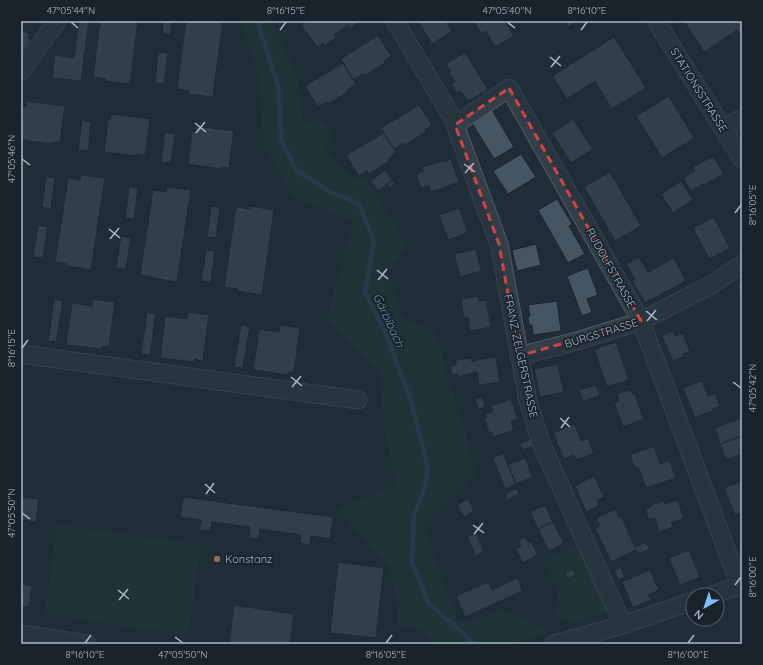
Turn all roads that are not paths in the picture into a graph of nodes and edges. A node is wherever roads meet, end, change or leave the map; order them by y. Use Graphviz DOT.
graph roads {
  1 [pos="57,21"];
  2 [pos="395,21"];
  3 [pos="656,21"];
  4 [pos="21,71"];
  5 [pos="742,118"];
  6 [pos="454,121"];
  7 [pos="723,129"];
  8 [pos="742,159"];
  9 [pos="742,264"];
  10 [pos="641,321"];
  11 [pos="21,354"];
  12 [pos="519,356"];
  13 [pos="358,400"];
  14 [pos="741,585"];
  15 [pos="725,591"];
  16 [pos="685,604"];
  17 [pos="623,624"];
  18 [pos="21,634"];
  19 [pos="88,644"];
  20 [pos="554,644"];
  1 -- 4 [label="street"];
  2 -- 6 [label="street, FRANZ-ZELGERSTRASSE"];
  3 -- 7 [label="street, STATIONSSTRASSE"];
  5 -- 7 [label="street"];
  6 -- 10 [label="street, RUDOLFSTRASSE"];
  6 -- 12 [label="street, FRANZ-ZELGERSTRASSE"];
  7 -- 8 [label="street, STATIONSSTRASSE"];
  9 -- 10 [label="street, BURGSTRASSE"];
  10 -- 12 [label="street, BURGSTRASSE"];
  10 -- 14 [label="street, RUDOLFSTRASSE"];
  11 -- 13 [label="street"];
  12 -- 17 [label="street, FRANZ-ZELGERSTRASSE"];
  14 -- 15 [label="street"];
  16 -- 17 [label="street"];
  17 -- 20 [label="street"];
  18 -- 19 [label="street"];
}
